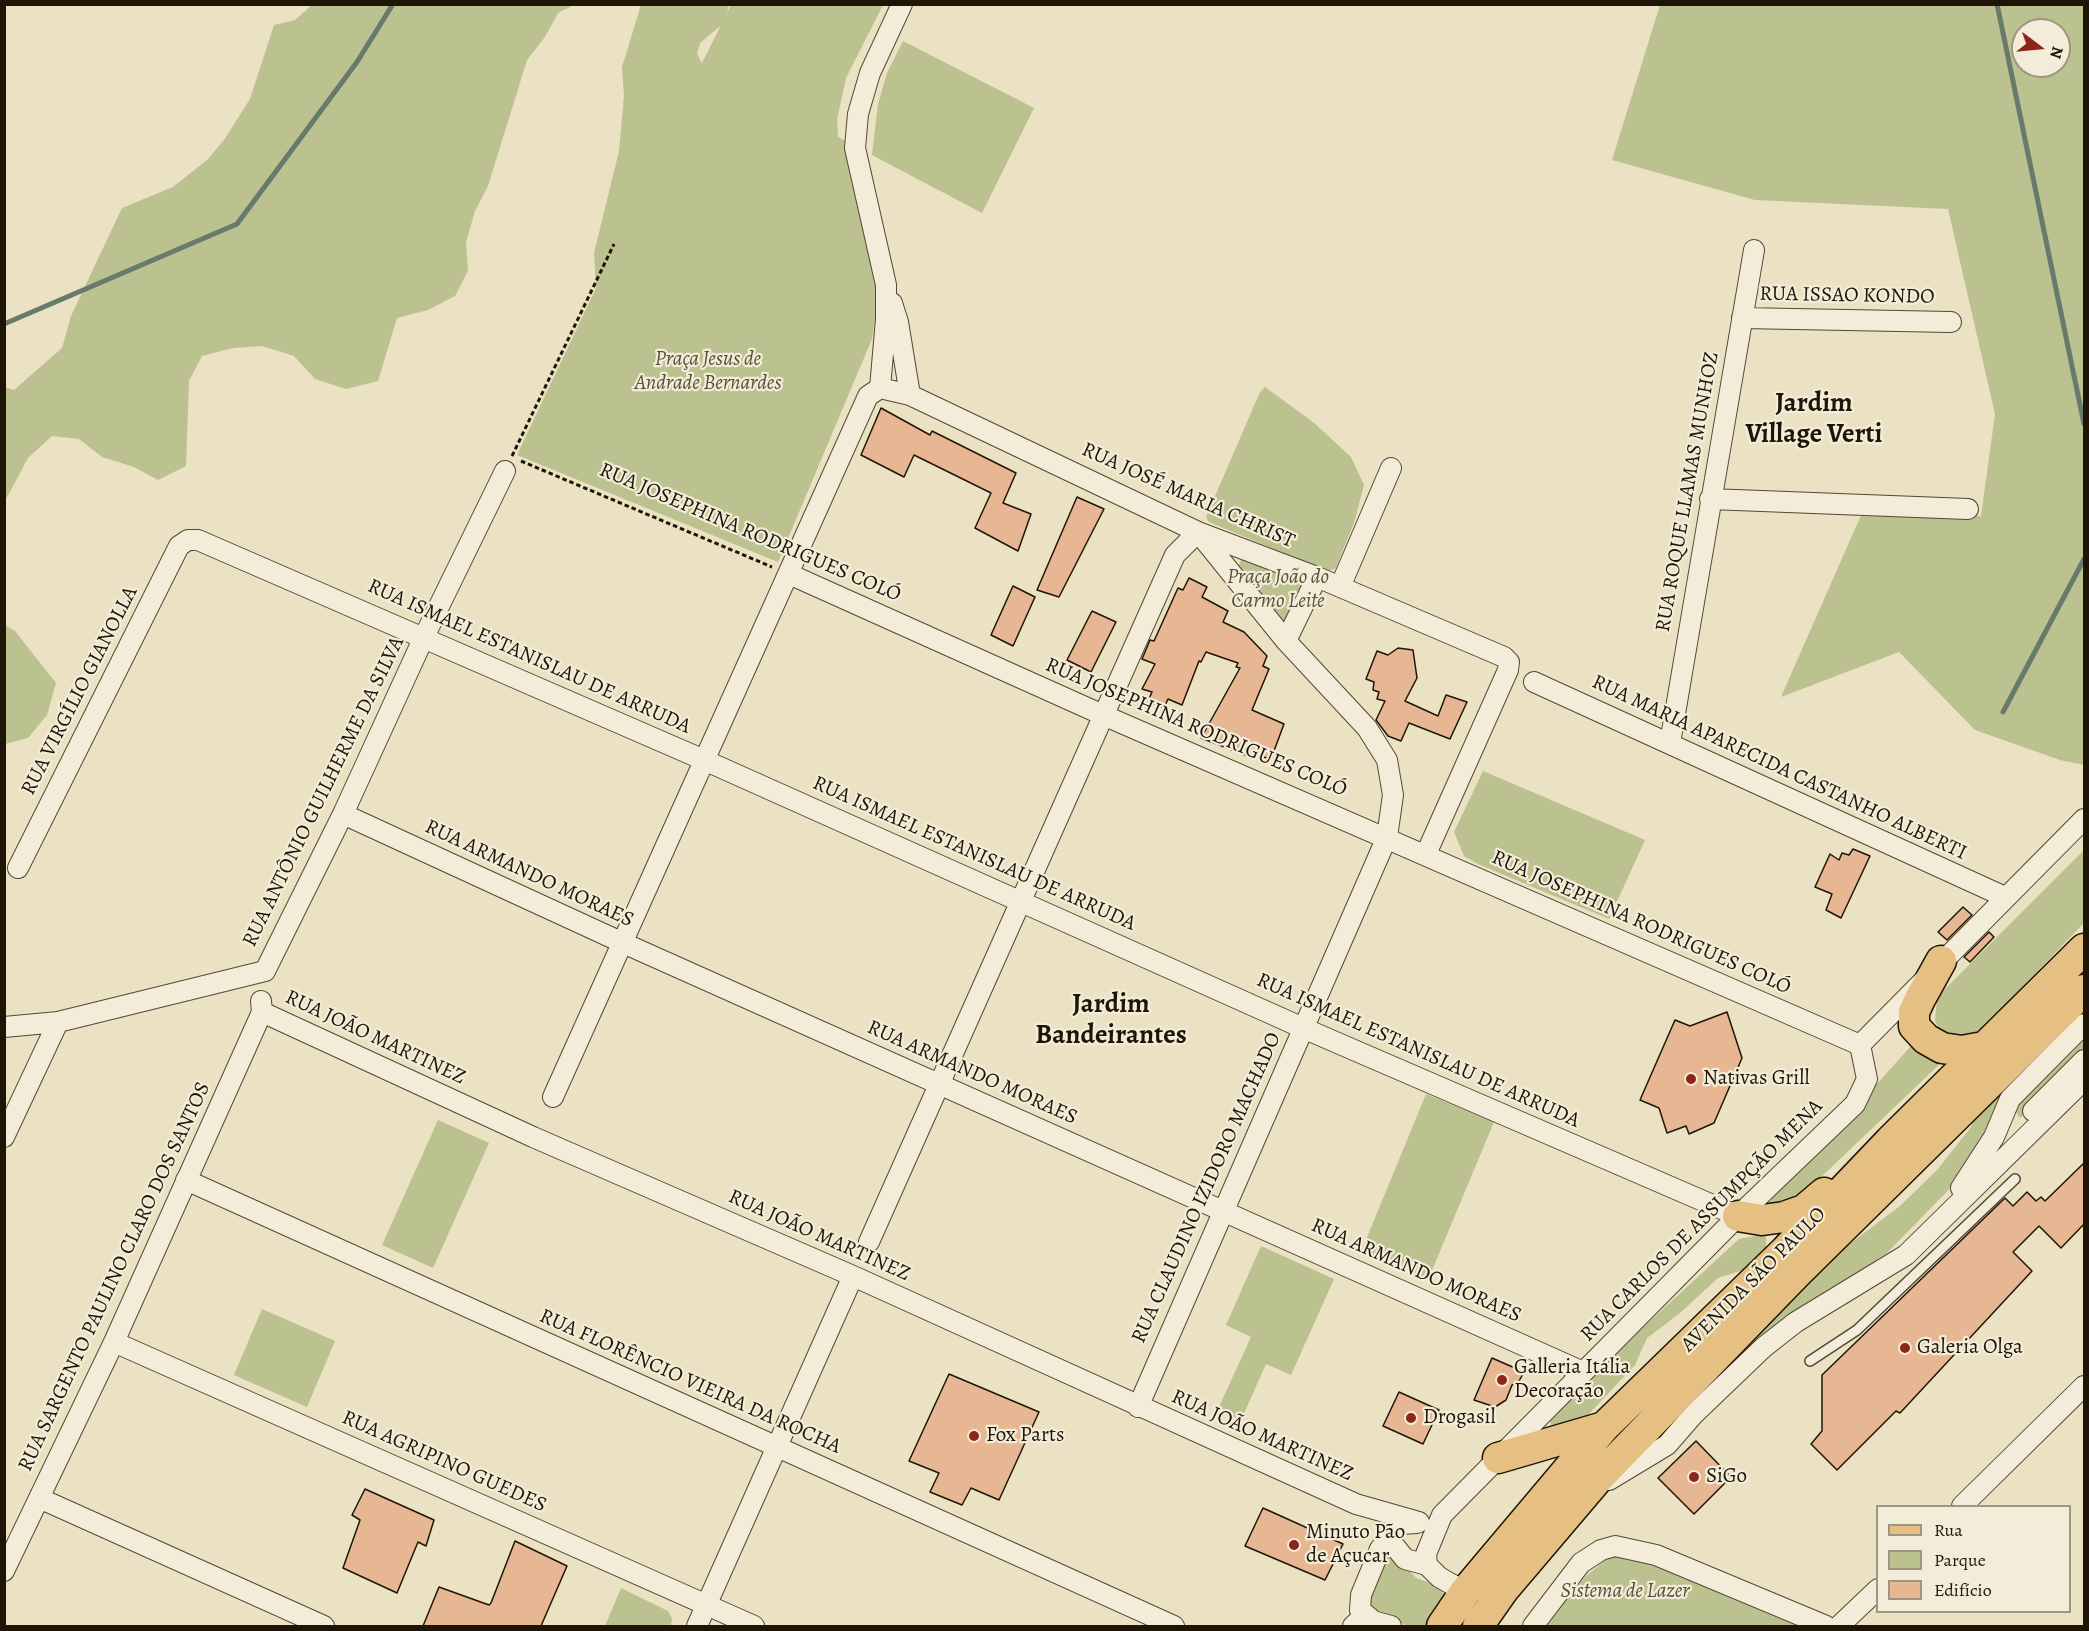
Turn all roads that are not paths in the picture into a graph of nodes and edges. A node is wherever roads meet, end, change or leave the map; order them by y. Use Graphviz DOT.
graph roads {
  1 [pos="902,4"];
  2 [pos="1754,250"];
  3 [pos="886,285"];
  4 [pos="1742,318"];
  5 [pos="1951,322"];
  6 [pos="880,388"];
  7 [pos="910,395"];
  8 [pos="508,464"];
  9 [pos="1391,468"];
  10 [pos="1710,499"];
  11 [pos="1968,508"];
  12 [pos="1198,532"];
  13 [pos="188,540"];
  14 [pos="789,574"];
  15 [pos="1317,577"];
  16 [pos="1340,587"];
  17 [pos="424,637"];
  18 [pos="1286,641"];
  19 [pos="1534,682"];
  20 [pos="1103,715"];
  21 [pos="1670,743"];
  22 [pos="704,760"];
  23 [pos="342,814"];
  24 [pos="2085,819"];
  25 [pos="1387,837"];
  26 [pos="1426,854"];
  27 [pos="18,868"];
  28 [pos="2005,897"];
  29 [pos="1021,901"];
  30 [pos="621,942"];
  31 [pos="2085,949"];
  32 [pos="1941,961"];
  33 [pos="2085,990"];
  34 [pos="261,1006"];
  35 [pos="58,1022"];
  36 [pos="2085,1024"];
  37 [pos="4,1027"];
  38 [pos="1303,1028"];
  39 [pos="1860,1045"];
  40 [pos="1989,1046"];
  41 [pos="2085,1060"];
  42 [pos="2085,1080"];
  43 [pos="937,1084"];
  44 [pos="553,1097"];
  45 [pos="4,1137"];
  46 [pos="1890,1141"];
  47 [pos="2000,1162"];
  48 [pos="2015,1179"];
  49 [pos="186,1180"];
  50 [pos="1225,1212"];
  51 [pos="1738,1216"];
  52 [pos="869,1242"];
  53 [pos="1906,1255"];
  54 [pos="853,1276"];
  55 [pos="114,1342"];
  56 [pos="1810,1361"];
  57 [pos="1583,1372"];
  58 [pos="2085,1386"];
  59 [pos="1138,1407"];
  60 [pos="1604,1427"];
  61 [pos="777,1447"];
  62 [pos="1498,1458"];
  63 [pos="39,1498"];
  64 [pos="1356,1504"];
  65 [pos="1963,1505"];
  66 [pos="1442,1515"];
  67 [pos="1556,1527"];
  68 [pos="1397,1534"];
  69 [pos="1427,1565"];
  70 [pos="4,1571"];
  71 [pos="1504,1589"];
  72 [pos="1876,1591"];
  73 [pos="1465,1593"];
  74 [pos="706,1605"];
  75 [pos="1358,1624"];
  76 [pos="324,1626"];
  77 [pos="697,1626"];
  78 [pos="754,1626"];
  79 [pos="1174,1626"];
  80 [pos="1391,1626"];
  81 [pos="1442,1626"];
  82 [pos="1478,1626"];
  83 [pos="1533,1626"];
  84 [pos="1826,1626"];
  85 [pos="1839,1626"];
  1 -- 3 [label="street"];
  2 -- 4 [label="street, RUA ROQUE LLAMAS MUNHOZ"];
  3 -- 6 [label="street"];
  3 -- 7 [label="street"];
  4 -- 5 [label="street, RUA ISSAO KONDO"];
  4 -- 10 [label="street, RUA ROQUE LLAMAS MUNHOZ"];
  6 -- 7 [label="street, RUA JOSÉ MARIA CHRIST"];
  6 -- 14 [label="street"];
  7 -- 12 [label="street, RUA JOSÉ MARIA CHRIST"];
  8 -- 17 [label="street, RUA ANTÔNIO GUILHERME DA SILVA"];
  9 -- 16 [label="street"];
  10 -- 11 [label="street"];
  10 -- 21 [label="street, RUA ROQUE LLAMAS MUNHOZ"];
  12 -- 15 [label="street, RUA JOSÉ MARIA CHRIST"];
  12 -- 18 [label="street, RUA CLAUDINO IZIDORO MACHADO"];
  12 -- 20 [label="street"];
  13 -- 17 [label="street, RUA ISMAEL ESTANISLAU DE ARRUDA"];
  13 -- 27 [label="street, RUA VIRGÍLIO GIANOLLA"];
  14 -- 20 [label="street, RUA JOSEPHINA RODRIGUES COLÓ"];
  14 -- 22 [label="street"];
  15 -- 16 [label="street, RUA JOSÉ MARIA CHRIST"];
  15 -- 18 [label="street"];
  16 -- 26 [label="street, RUA JOSÉ MARIA CHRIST"];
  17 -- 22 [label="street, RUA ISMAEL ESTANISLAU DE ARRUDA"];
  17 -- 23 [label="street, RUA ANTÔNIO GUILHERME DA SILVA"];
  18 -- 25 [label="street, RUA CLAUDINO IZIDORO MACHADO"];
  19 -- 21 [label="street, RUA MARIA APARECIDA CASTANHO ALBERTI"];
  20 -- 25 [label="street, RUA JOSEPHINA RODRIGUES COLÓ"];
  20 -- 29 [label="street"];
  21 -- 28 [label="street, RUA MARIA APARECIDA CASTANHO ALBERTI"];
  22 -- 29 [label="street, RUA ISMAEL ESTANISLAU DE ARRUDA"];
  22 -- 30 [label="street"];
  23 -- 30 [label="street, RUA ARMANDO MORAES"];
  23 -- 35 [label="street, RUA ANTÔNIO GUILHERME DA SILVA"];
  24 -- 28 [label="street"];
  25 -- 26 [label="street, RUA JOSEPHINA RODRIGUES COLÓ"];
  25 -- 38 [label="street, RUA CLAUDINO IZIDORO MACHADO"];
  26 -- 39 [label="street, RUA JOSEPHINA RODRIGUES COLÓ"];
  28 -- 32 [label="street"];
  29 -- 38 [label="street, RUA ISMAEL ESTANISLAU DE ARRUDA"];
  29 -- 43 [label="street"];
  30 -- 43 [label="street, RUA ARMANDO MORAES"];
  30 -- 44 [label="street"];
  31 -- 40 [label="main road, AVENIDA SÃO PAULO"];
  32 -- 39 [label="street"];
  32 -- 40 [label="main road"];
  33 -- 67 [label="main road, AVENIDA SÃO PAULO"];
  34 -- 49 [label="street, RUA SARGENTO PAULINO CLARO DOS SANTOS"];
  34 -- 54 [label="street, RUA JOÃO MARTINEZ"];
  35 -- 37 [label="street"];
  35 -- 45 [label="street"];
  36 -- 53 [label="street"];
  38 -- 50 [label="street, RUA CLAUDINO IZIDORO MACHADO"];
  38 -- 51 [label="street, RUA ISMAEL ESTANISLAU DE ARRUDA"];
  39 -- 51 [label="street, RUA CARLOS DE ASSUMPÇÃO MENA"];
  40 -- 46 [label="main road, AVENIDA SÃO PAULO"];
  41 -- 47 [label="street"];
  42 -- 47 [label="street"];
  43 -- 50 [label="street, RUA ARMANDO MORAES"];
  43 -- 52 [label="street"];
  46 -- 51 [label="main road"];
  46 -- 60 [label="main road, AVENIDA SÃO PAULO"];
  47 -- 53 [label="street"];
  48 -- 56 [label="lane"];
  49 -- 55 [label="street, RUA SARGENTO PAULINO CLARO DOS SANTOS"];
  49 -- 61 [label="street, RUA FLORÊNCIO VIEIRA DA ROCHA"];
  50 -- 57 [label="street, RUA ARMANDO MORAES"];
  50 -- 59 [label="street, RUA CLAUDINO IZIDORO MACHADO"];
  51 -- 57 [label="street, RUA CARLOS DE ASSUMPÇÃO MENA"];
  53 -- 67 [label="street"];
  54 -- 59 [label="street, RUA JOÃO MARTINEZ"];
  54 -- 61 [label="street"];
  55 -- 63 [label="street, RUA SARGENTO PAULINO CLARO DOS SANTOS"];
  55 -- 74 [label="street, RUA AGRIPINO GUEDES"];
  57 -- 62 [label="street, RUA CARLOS DE ASSUMPÇÃO MENA"];
  58 -- 65 [label="street"];
  59 -- 64 [label="street, RUA JOÃO MARTINEZ"];
  60 -- 62 [label="main road"];
  60 -- 73 [label="main road, AVENIDA SÃO PAULO"];
  61 -- 74 [label="street"];
  61 -- 79 [label="street, RUA FLORÊNCIO VIEIRA DA ROCHA"];
  62 -- 66 [label="street, RUA CARLOS DE ASSUMPÇÃO MENA"];
  63 -- 70 [label="street, RUA SARGENTO PAULINO CLARO DOS SANTOS"];
  63 -- 76 [label="street"];
  64 -- 68 [label="street, RUA JOÃO MARTINEZ"];
  64 -- 68 [label="street, RUA JOÃO MARTINEZ"];
  66 -- 68 [label="street"];
  66 -- 69 [label="street"];
  67 -- 71 [label="main road, AVENIDA SÃO PAULO"];
  68 -- 69 [label="street"];
  68 -- 75 [label="street"];
  69 -- 73 [label="street"];
  71 -- 73 [label="main road"];
  71 -- 82 [label="main road, AVENIDA SÃO PAULO"];
  72 -- 85 [label="street"];
  73 -- 81 [label="main road, AVENIDA SÃO PAULO"];
  74 -- 77 [label="street"];
  74 -- 78 [label="street, RUA AGRIPINO GUEDES"];
  75 -- 80 [label="street"];
  83 -- 84 [label="street"];
}
